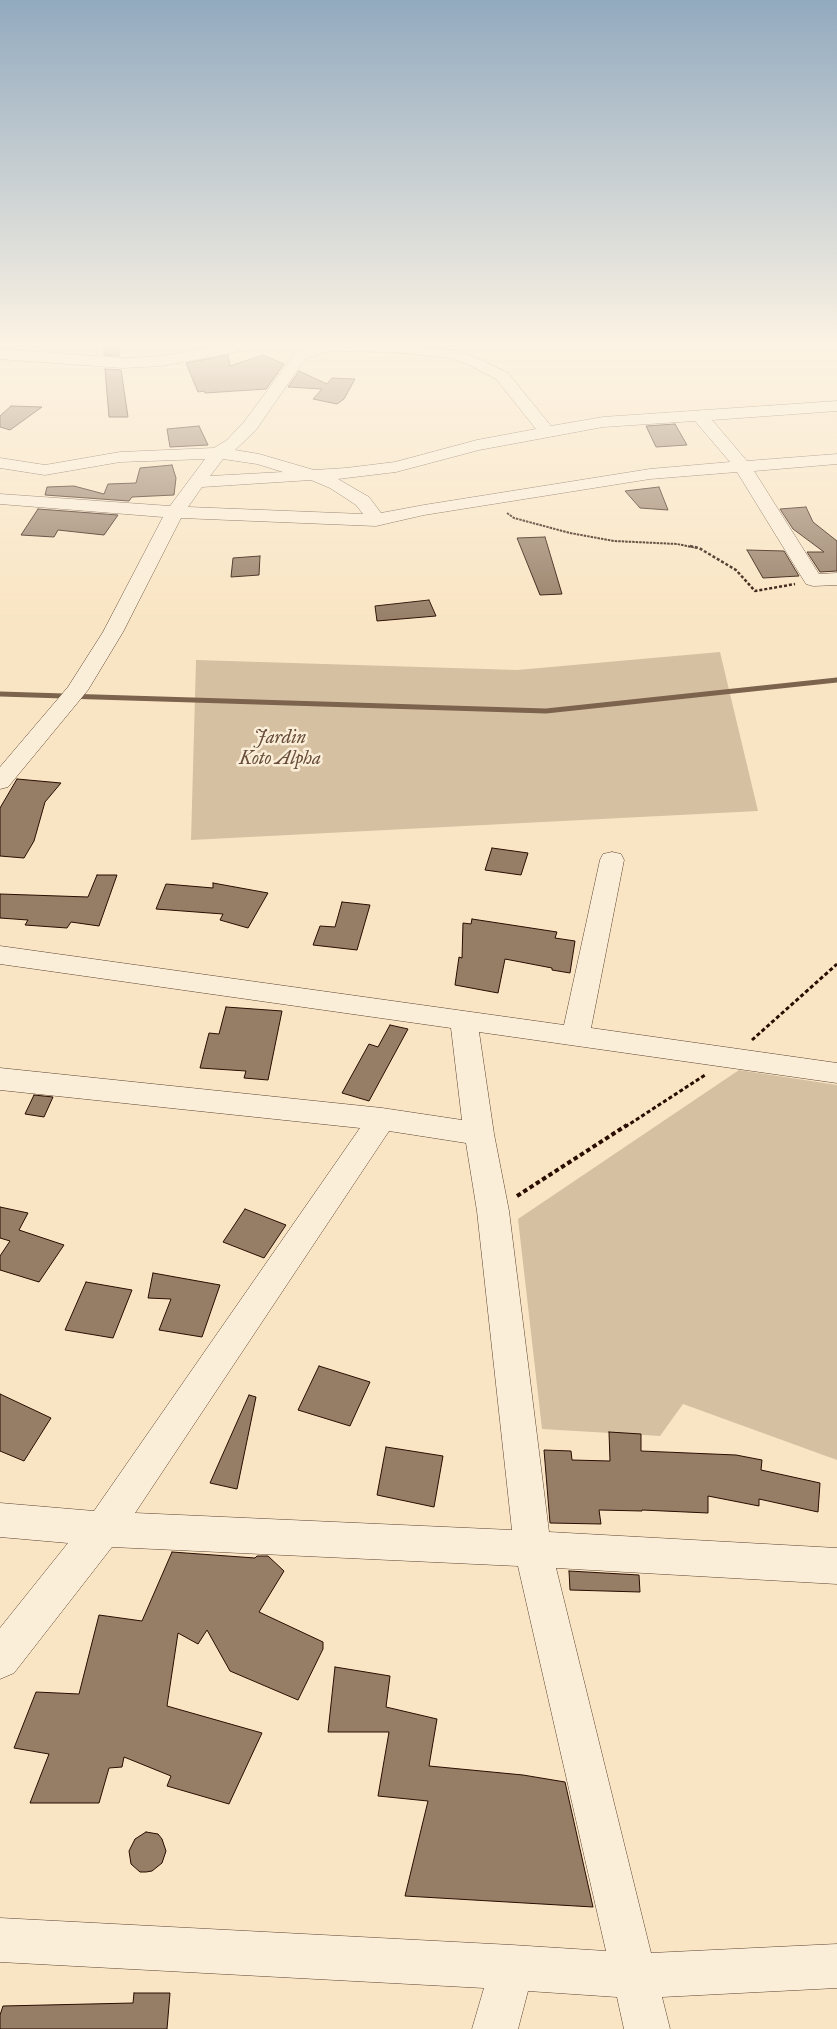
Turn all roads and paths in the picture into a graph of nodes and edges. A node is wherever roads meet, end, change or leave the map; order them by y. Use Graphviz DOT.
graph roads {
  1 [pos="241,436"];
  2 [pos="527,436"];
  3 [pos="716,436"];
  4 [pos="218,453"];
  5 [pos="837,459"];
  6 [pos="0,463"];
  7 [pos="742,466"];
  8 [pos="313,475"];
  9 [pos="197,482"];
  10 [pos="0,499"];
  11 [pos="487,500"];
  12 [pos="175,512"];
  13 [pos="376,520"];
  14 [pos="837,579"];
  15 [pos="813,580"];
  16 [pos="0,782"];
  17 [pos="612,860"];
  18 [pos="0,955"];
  19 [pos="837,964"];
  20 [pos="464,1022"];
  21 [pos="575,1037"];
  22 [pos="732,1058"];
  23 [pos="837,1073"];
  24 [pos="0,1079"];
  25 [pos="382,1119"];
  26 [pos="479,1134"];
  27 [pos="493,1211"];
  28 [pos="0,1520"];
  29 [pos="103,1529"];
  30 [pos="533,1549"];
  31 [pos="837,1566"];
  32 [pos="0,1659"];
  33 [pos="0,1940"];
  34 [pos="837,1966"];
  35 [pos="512,1967"];
  36 [pos="634,1976"];
  37 [pos="495,2029"];
  38 [pos="647,2029"];
  1 -- 4 [label="street"];
  2 -- 8 [label="street"];
  3 -- 7 [label="street"];
  4 -- 6 [label="street"];
  4 -- 8 [label="street"];
  4 -- 9 [label="street"];
  5 -- 7 [label="street"];
  7 -- 11 [label="street"];
  7 -- 15 [label="street"];
  8 -- 9 [label="street"];
  8 -- 13 [label="street"];
  9 -- 12 [label="street"];
  10 -- 12 [label="street"];
  11 -- 13 [label="street"];
  11 -- 15 [label="path"];
  12 -- 13 [label="street"];
  12 -- 16 [label="street"];
  14 -- 15 [label="street"];
  17 -- 21 [label="street"];
  18 -- 20 [label="street"];
  19 -- 22 [label="path"];
  20 -- 21 [label="street"];
  20 -- 26 [label="street"];
  21 -- 22 [label="street"];
  22 -- 23 [label="street"];
  22 -- 27 [label="path"];
  24 -- 25 [label="street"];
  25 -- 26 [label="street"];
  25 -- 29 [label="street"];
  26 -- 27 [label="street"];
  27 -- 30 [label="street"];
  28 -- 29 [label="street"];
  29 -- 30 [label="street"];
  29 -- 32 [label="street"];
  30 -- 31 [label="street"];
  30 -- 36 [label="street"];
  33 -- 35 [label="street"];
  34 -- 36 [label="street"];
  35 -- 36 [label="street"];
  35 -- 37 [label="street"];
  36 -- 38 [label="street"];
}
